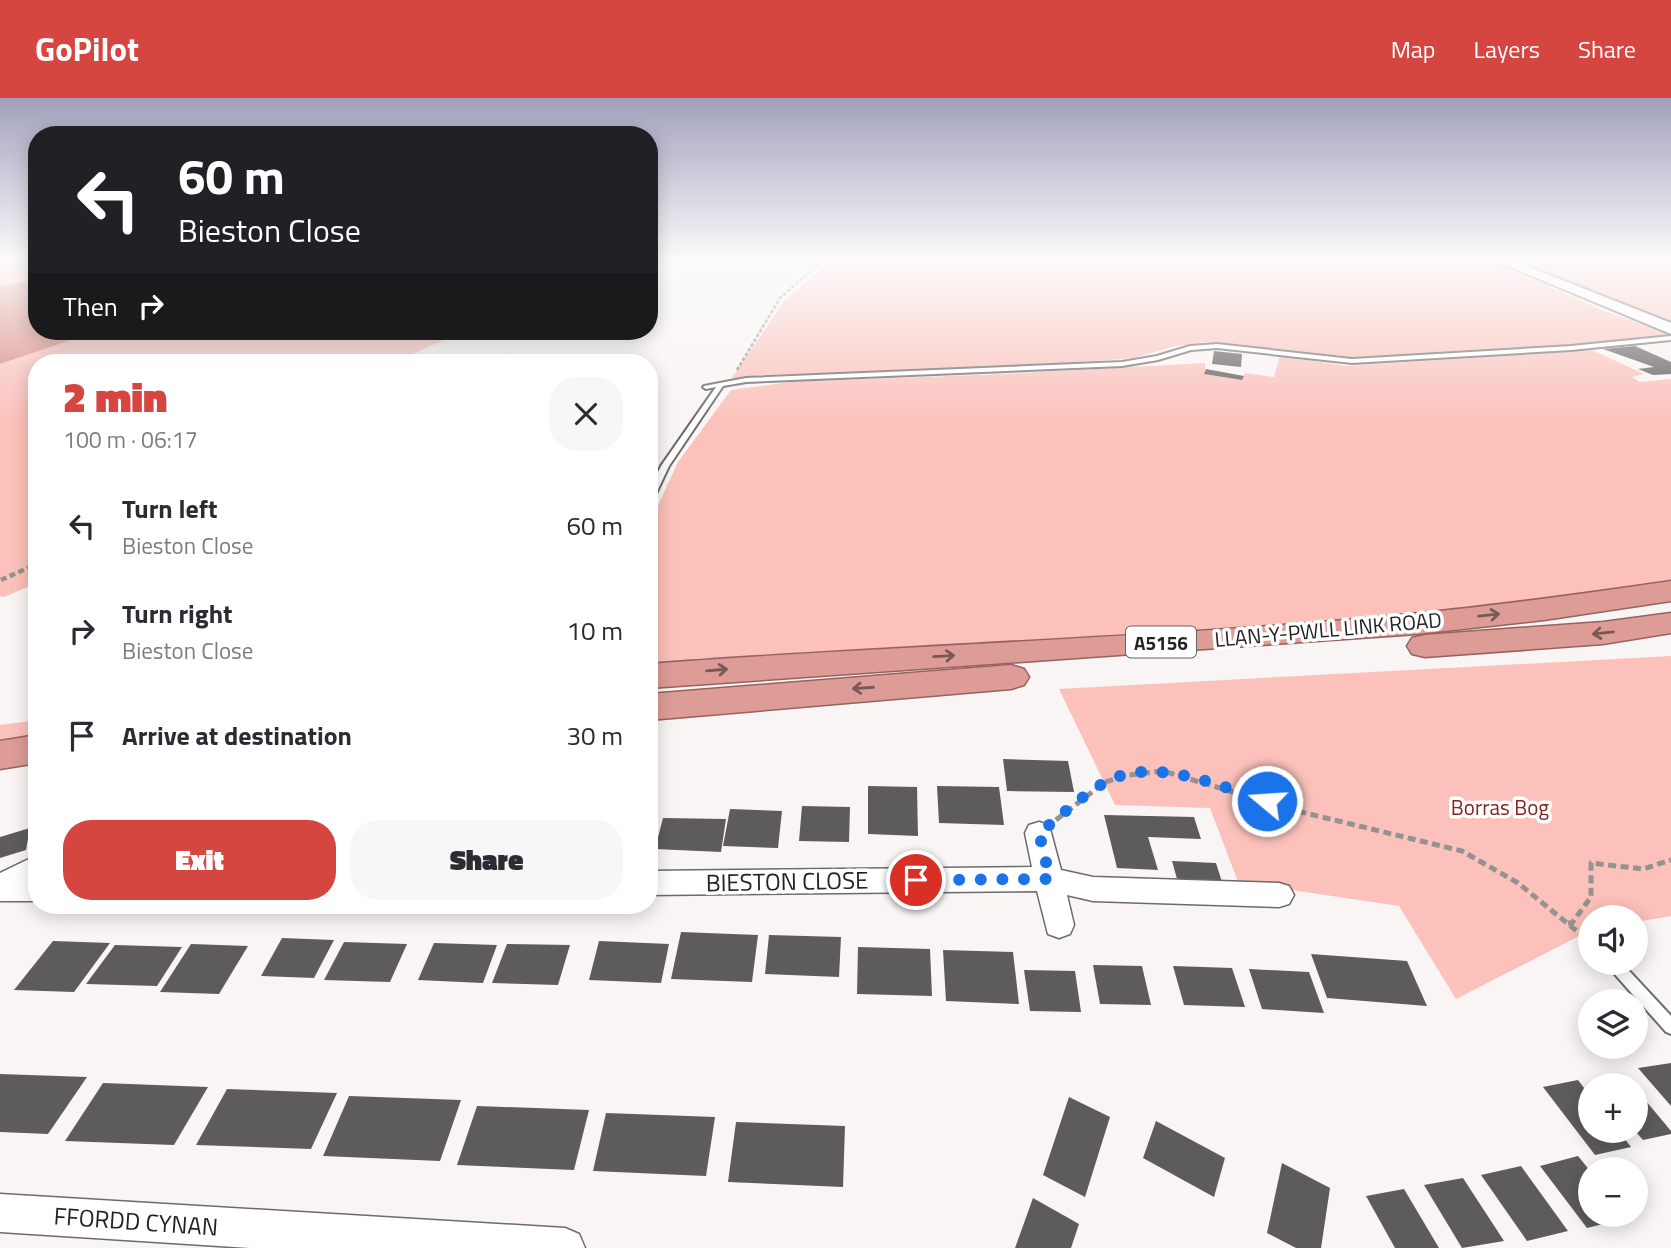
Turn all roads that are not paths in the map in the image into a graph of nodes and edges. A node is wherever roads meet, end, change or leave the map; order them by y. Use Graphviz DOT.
graph roads {
  1 [pos="1635,315"];
  2 [pos="1671,329"];
  3 [pos="1671,338"];
  4 [pos="720,386"];
  5 [pos="706,387"];
  6 [pos="658,481"];
  7 [pos="1671,591"];
  8 [pos="1671,623"];
  9 [pos="658,675"];
  10 [pos="658,705"];
  11 [pos="28,750"];
  12 [pos="0,755"];
  13 [pos="28,776"];
  14 [pos="0,780"];
  15 [pos="1039,833"];
  16 [pos="28,871"];
  17 [pos="1050,879"];
  18 [pos="658,883"];
  19 [pos="0,888"];
  20 [pos="28,888"];
  21 [pos="1279,895"];
  22 [pos="1059,925"];
  23 [pos="1623,975"];
  24 [pos="1671,1027"];
  25 [pos="0,1213"];
  26 [pos="565,1248"];
  1 -- 2 [label="street"];
  3 -- 4 [label="lane"];
  4 -- 5 [label="lane"];
  4 -- 6 [label="lane"];
  9 -- 7 [label="highway, LLAN-Y-PWLL LINK ROAD / A5156, one-way"];
  8 -- 10 [label="highway, LLAN-Y-PWLL LINK ROAD / A5156, one-way"];
  11 -- 12 [label="highway"];
  13 -- 14 [label="highway"];
  15 -- 17 [label="street"];
  16 -- 19 [label="street"];
  17 -- 18 [label="street, BIESTON CLOSE"];
  17 -- 21 [label="street, BIESTON CLOSE"];
  17 -- 22 [label="street"];
  19 -- 20 [label="street"];
  23 -- 24 [label="lane"];
  25 -- 26 [label="street, FFORDD CYNAN"];
}
